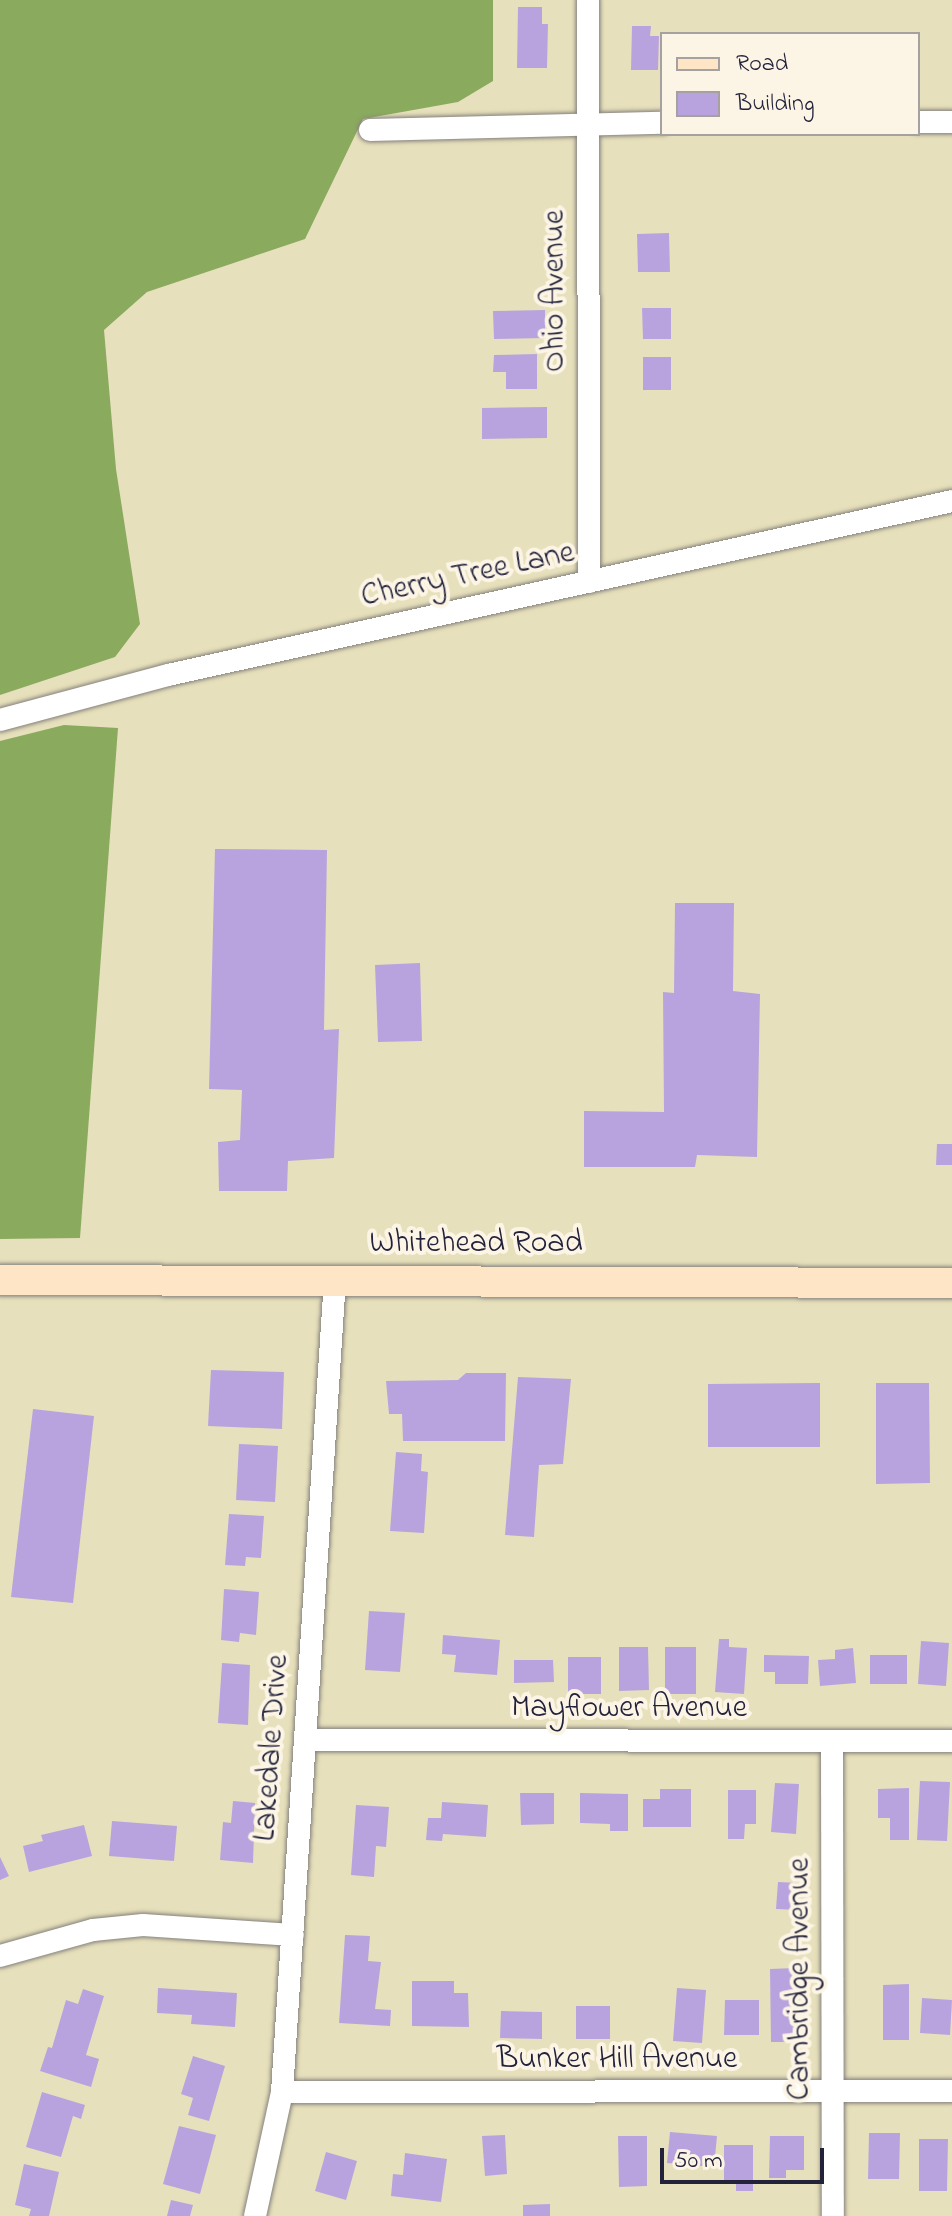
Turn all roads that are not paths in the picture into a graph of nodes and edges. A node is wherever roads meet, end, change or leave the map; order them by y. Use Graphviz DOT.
graph roads {
  1 [pos="588,0"];
  2 [pos="920,122"];
  3 [pos="952,122"];
  4 [pos="588,123"];
  5 [pos="660,123"];
  6 [pos="370,130"];
  7 [pos="952,501"];
  8 [pos="589,582"];
  9 [pos="0,720"];
  10 [pos="0,1280"];
  11 [pos="335,1280"];
  12 [pos="952,1283"];
  13 [pos="305,1740"];
  14 [pos="952,1741"];
  15 [pos="832,1742"];
  16 [pos="293,1935"];
  17 [pos="0,1956"];
  18 [pos="952,2091"];
  19 [pos="282,2092"];
  20 [pos="833,2092"];
  21 [pos="255,2216"];
  22 [pos="833,2216"];
  1 -- 4 [label="street, Ohio Avenue"];
  2 -- 3 [label="street"];
  4 -- 5 [label="street"];
  4 -- 6 [label="street"];
  4 -- 8 [label="street, Ohio Avenue"];
  7 -- 8 [label="street, Cherry Tree Lane"];
  8 -- 9 [label="street, Cherry Tree Lane"];
  10 -- 11 [label="main road, Whitehead Road"];
  11 -- 12 [label="main road, Whitehead Road"];
  11 -- 13 [label="street, Lakedale Drive"];
  13 -- 15 [label="street, Mayflower Avenue"];
  13 -- 16 [label="street, Lakedale Drive"];
  14 -- 15 [label="street, Mayflower Avenue"];
  15 -- 20 [label="street, Cambridge Avenue"];
  16 -- 17 [label="street"];
  16 -- 19 [label="street, Lakedale Drive"];
  18 -- 20 [label="street, Bunker Hill Avenue"];
  19 -- 20 [label="street, Bunker Hill Avenue"];
  19 -- 21 [label="street, Lakedale Drive"];
  20 -- 22 [label="street, Cambridge Avenue"];
}
